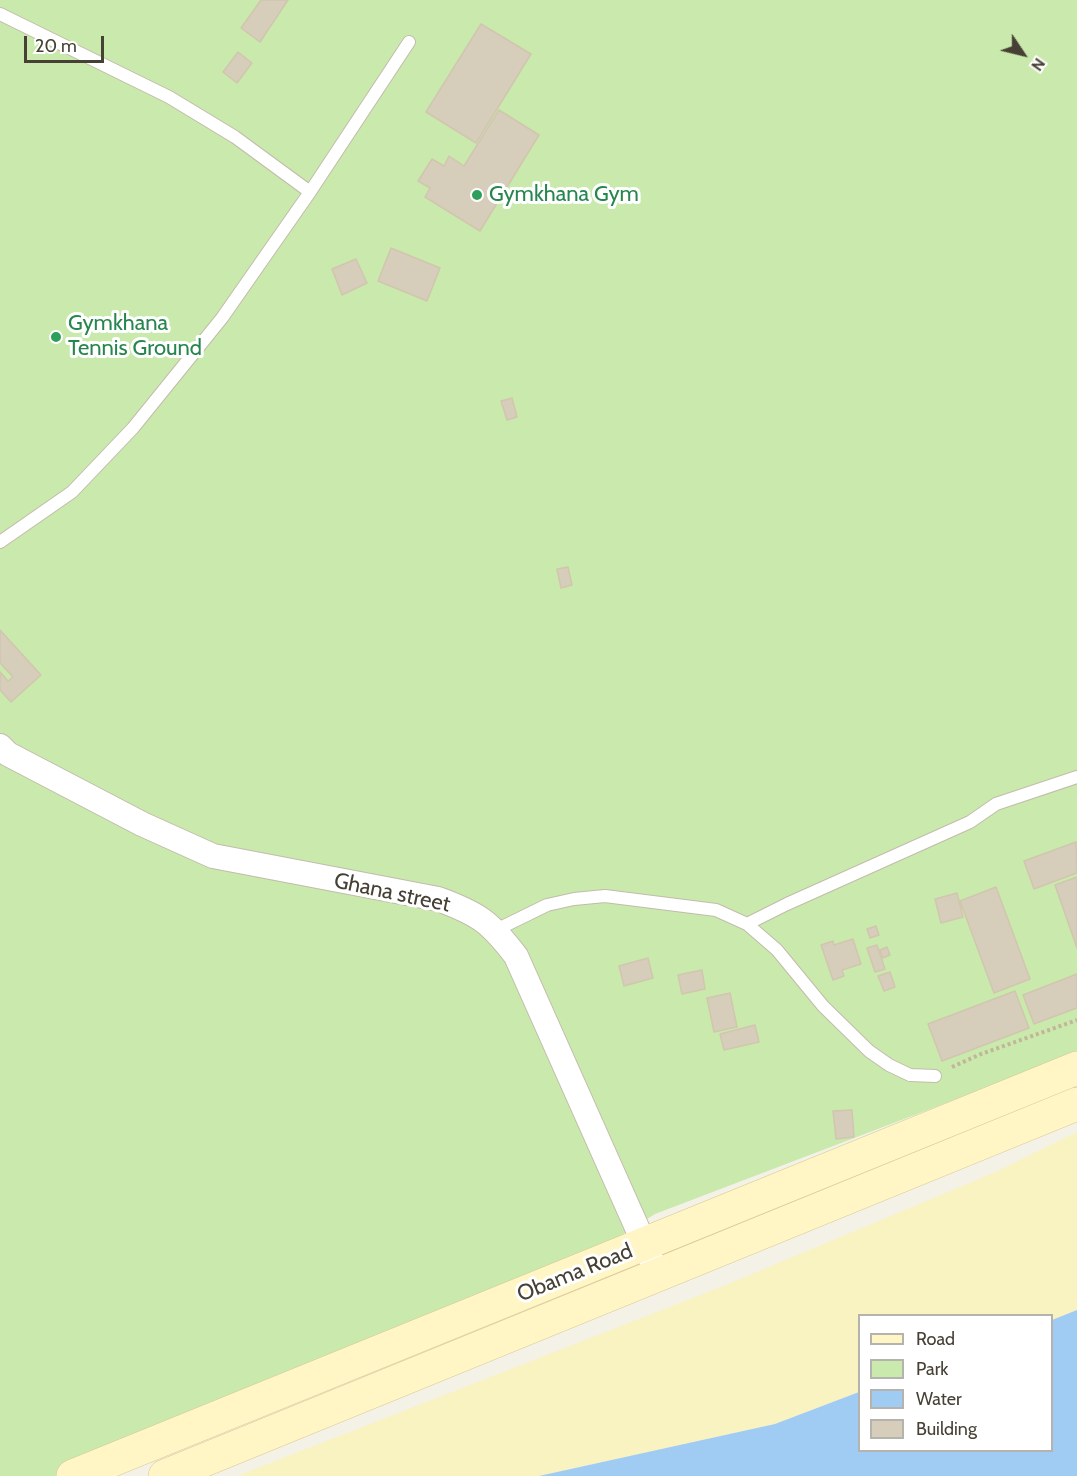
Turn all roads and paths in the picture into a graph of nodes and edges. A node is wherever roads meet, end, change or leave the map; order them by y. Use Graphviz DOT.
graph roads {
  1 [pos="0,14"];
  2 [pos="409,42"];
  3 [pos="310,192"];
  4 [pos="0,542"];
  5 [pos="0,746"];
  6 [pos="1077,777"];
  7 [pos="747,924"];
  8 [pos="496,930"];
  9 [pos="1077,1020"];
  10 [pos="1077,1068"];
  11 [pos="935,1076"];
  12 [pos="1077,1104"];
  13 [pos="645,1245"];
  14 [pos="659,1276"];
  15 [pos="73,1476"];
  16 [pos="165,1476"];
  1 -- 3 [label="lane"];
  2 -- 3 [label="lane"];
  3 -- 4 [label="lane"];
  5 -- 8 [label="street, Ghana street"];
  6 -- 7 [label="lane"];
  7 -- 8 [label="lane"];
  7 -- 11 [label="lane"];
  8 -- 13 [label="street, Ghana street"];
  9 -- 11 [label="path"];
  10 -- 13 [label="street, Obama Road"];
  12 -- 14 [label="street, Obama Road"];
  13 -- 14 [label="street, Ghana street"];
  13 -- 15 [label="street, Obama Road"];
  14 -- 16 [label="street, Obama Road"];
}
